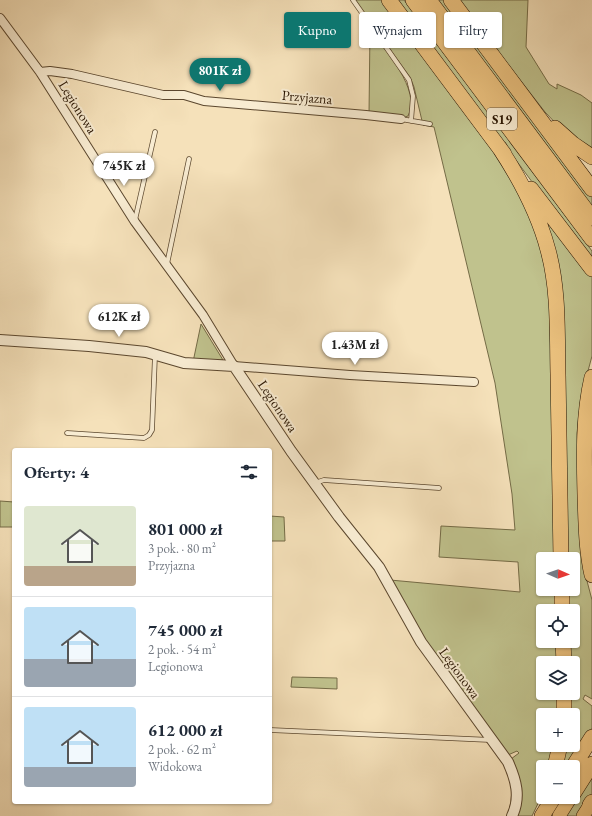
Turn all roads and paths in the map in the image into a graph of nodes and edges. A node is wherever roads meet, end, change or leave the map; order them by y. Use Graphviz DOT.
graph roads {
  1 [pos="353,0"];
  2 [pos="389,0"];
  3 [pos="413,0"];
  4 [pos="429,0"];
  5 [pos="451,0"];
  6 [pos="0,18"];
  7 [pos="40,72"];
  8 [pos="518,91"];
  9 [pos="401,120"];
  10 [pos="411,121"];
  11 [pos="430,124"];
  12 [pos="155,132"];
  13 [pos="499,147"];
  14 [pos="592,157"];
  15 [pos="189,159"];
  16 [pos="592,189"];
  17 [pos="592,218"];
  18 [pos="135,222"];
  19 [pos="592,239"];
  20 [pos="167,264"];
  21 [pos="592,269"];
  22 [pos="0,340"];
  23 [pos="155,355"];
  24 [pos="234,366"];
  25 [pos="592,377"];
  26 [pos="474,382"];
  27 [pos="67,433"];
  28 [pos="314,483"];
  29 [pos="440,488"];
  30 [pos="561,552"];
  31 [pos="592,575"];
  32 [pos="272,730"];
  33 [pos="592,737"];
  34 [pos="491,740"];
  35 [pos="577,760"];
  36 [pos="592,764"];
  37 [pos="580,783"];
  38 [pos="542,804"];
  39 [pos="550,804"];
  40 [pos="567,804"];
  41 [pos="513,814"];
  42 [pos="536,816"];
  43 [pos="542,816"];
  44 [pos="559,816"];
  1 -- 10 [label="lane"];
  2 -- 13 [label="highway"];
  3 -- 19 [label="highway, S19"];
  4 -- 17 [label="highway, S19"];
  5 -- 8 [label="highway"];
  6 -- 7 [label="street, Legionowa"];
  7 -- 9 [label="street, Przyjazna"];
  7 -- 18 [label="street, Legionowa"];
  8 -- 14 [label="highway"];
  8 -- 16 [label="highway"];
  9 -- 10 [label="lane, Przyjazna"];
  10 -- 11 [label="lane, Przyjazna"];
  12 -- 18 [label="lane"];
  13 -- 21 [label="highway"];
  13 -- 30 [label="highway"];
  15 -- 20 [label="lane"];
  18 -- 20 [label="street, Legionowa"];
  20 -- 24 [label="street, Legionowa"];
  22 -- 23 [label="street"];
  23 -- 24 [label="street"];
  23 -- 27 [label="lane"];
  24 -- 26 [label="street"];
  24 -- 28 [label="street, Legionowa"];
  25 -- 31 [label="highway"];
  28 -- 29 [label="lane"];
  28 -- 34 [label="street, Legionowa"];
  32 -- 34 [label="lane"];
  33 -- 35 [label="highway"];
  34 -- 41 [label="street, Legionowa"];
  36 -- 37 [label="highway"];
  38 -- 42 [label="highway"];
  39 -- 43 [label="highway"];
  40 -- 44 [label="main road"];
}
